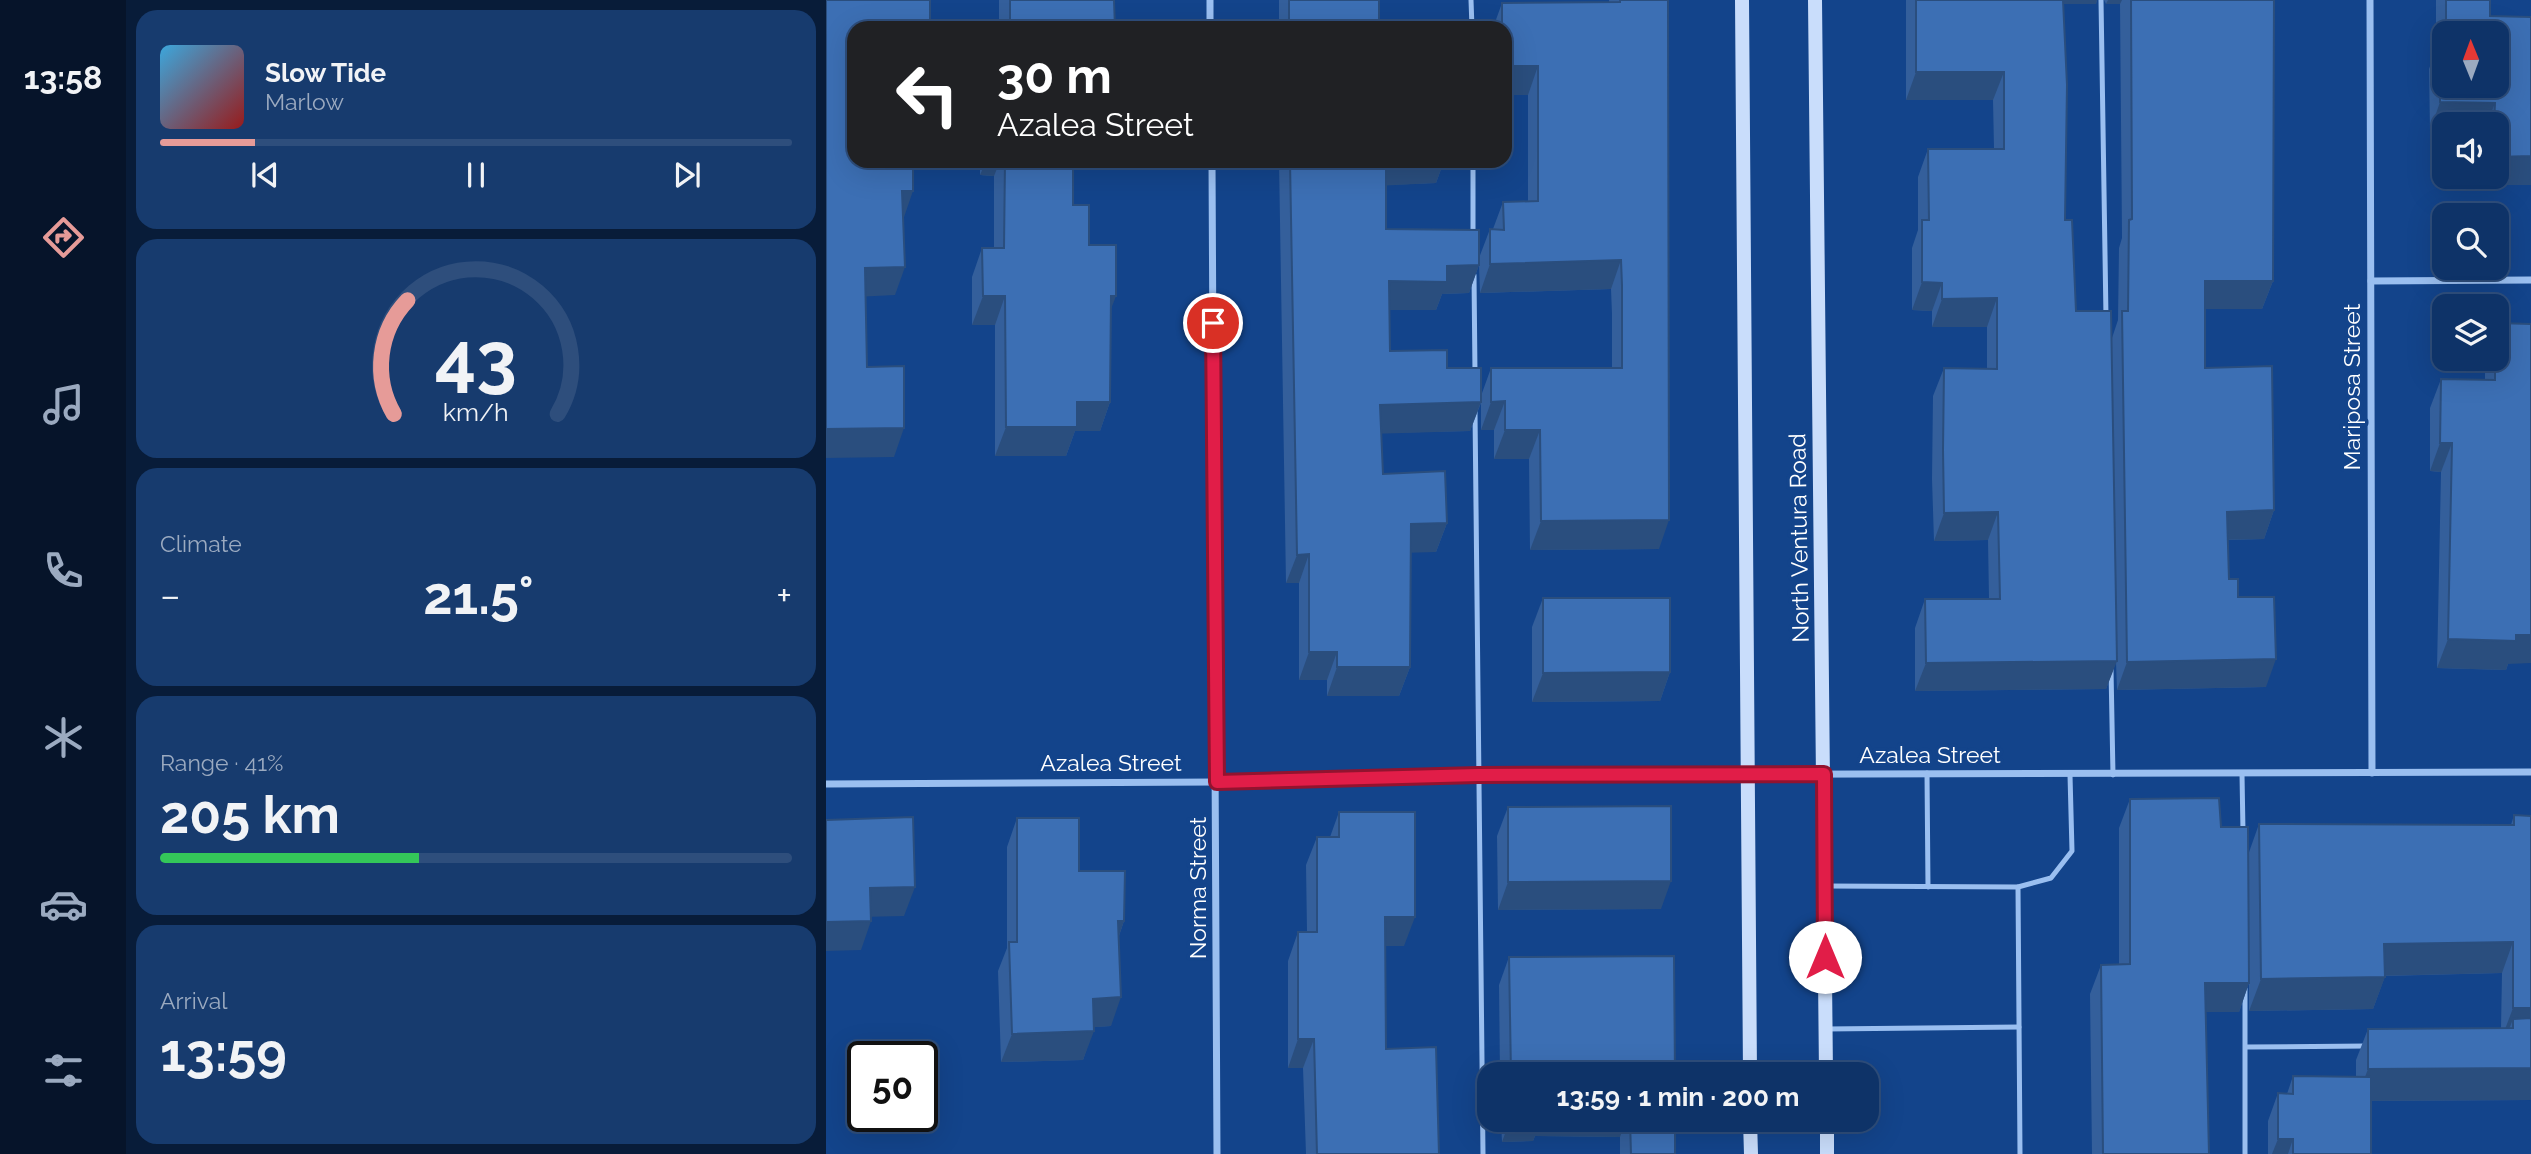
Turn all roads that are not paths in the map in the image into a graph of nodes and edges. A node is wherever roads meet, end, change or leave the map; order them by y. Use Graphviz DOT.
graph roads {
  1 [pos="1210,0"];
  2 [pos="1471,0"];
  3 [pos="1742,0"];
  4 [pos="1815,0"];
  5 [pos="2101,0"];
  6 [pos="2370,0"];
  7 [pos="1210,21"];
  8 [pos="1472,21"];
  9 [pos="1212,168"];
  10 [pos="1473,168"];
  11 [pos="1474,245"];
  12 [pos="1474,273"];
  13 [pos="2531,280"];
  14 [pos="2371,281"];
  15 [pos="2106,332"];
  16 [pos="1475,384"];
  17 [pos="1475,398"];
  18 [pos="2111,664"];
  19 [pos="2531,772"];
  20 [pos="1927,773"];
  21 [pos="2372,773"];
  22 [pos="1824,774"];
  23 [pos="2242,774"];
  24 [pos="1478,775"];
  25 [pos="1748,775"];
  26 [pos="2070,775"];
  27 [pos="2113,775"];
  28 [pos="1217,782"];
  29 [pos="826,784"];
  30 [pos="2243,842"];
  31 [pos="1825,886"];
  32 [pos="1928,887"];
  33 [pos="2018,887"];
  34 [pos="2245,979"];
  35 [pos="2019,1027"];
  36 [pos="1826,1028"];
  37 [pos="2382,1046"];
  38 [pos="2246,1047"];
  39 [pos="1750,1062"];
  40 [pos="1826,1062"];
  41 [pos="1750,1132"];
  42 [pos="1827,1132"];
  43 [pos="1217,1154"];
  44 [pos="1483,1154"];
  45 [pos="1751,1154"];
  46 [pos="1828,1154"];
  47 [pos="2020,1154"];
  48 [pos="2245,1154"];
  1 -- 7 [label="street"];
  2 -- 8 [label="lane"];
  3 -- 25 [label="main road"];
  4 -- 22 [label="main road, North Ventura Road"];
  5 -- 15 [label="lane"];
  6 -- 14 [label="street, Mariposa Street"];
  9 -- 28 [label="street, Norma Street"];
  10 -- 11 [label="lane"];
  12 -- 16 [label="lane"];
  13 -- 14 [label="street"];
  14 -- 21 [label="street, Mariposa Street"];
  17 -- 24 [label="lane"];
  18 -- 27 [label="lane"];
  19 -- 21 [label="street, Azalea Street"];
  20 -- 22 [label="street, Azalea Street"];
  20 -- 26 [label="street, Azalea Street"];
  20 -- 32 [label="lane"];
  21 -- 23 [label="street, Azalea Street"];
  22 -- 25 [label="street, Azalea Street"];
  22 -- 31 [label="main road, North Ventura Road"];
  23 -- 27 [label="street, Azalea Street"];
  23 -- 30 [label="lane"];
  24 -- 25 [label="street, Azalea Street"];
  24 -- 28 [label="street, Azalea Street"];
  24 -- 44 [label="lane"];
  25 -- 39 [label="main road"];
  26 -- 27 [label="street, Azalea Street"];
  26 -- 33 [label="lane"];
  28 -- 29 [label="street, Azalea Street"];
  28 -- 43 [label="street, Norma Street"];
  31 -- 32 [label="lane"];
  31 -- 36 [label="main road, North Ventura Road"];
  32 -- 33 [label="lane"];
  33 -- 35 [label="lane"];
  34 -- 38 [label="lane"];
  35 -- 36 [label="lane"];
  35 -- 47 [label="lane"];
  36 -- 40 [label="main road, North Ventura Road"];
  37 -- 38 [label="lane"];
  38 -- 48 [label="lane"];
  41 -- 45 [label="main road"];
  42 -- 46 [label="main road"];
}
